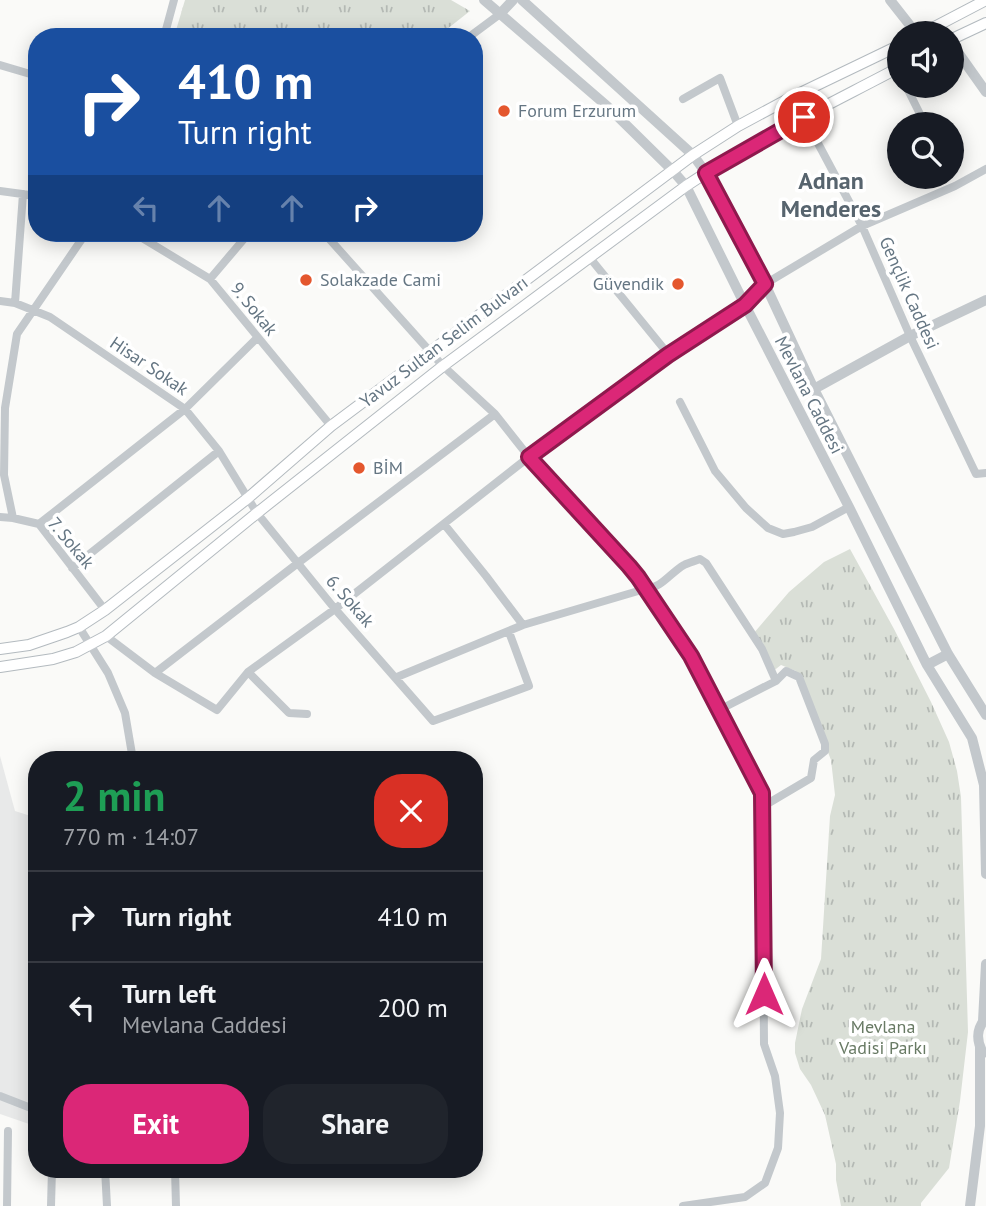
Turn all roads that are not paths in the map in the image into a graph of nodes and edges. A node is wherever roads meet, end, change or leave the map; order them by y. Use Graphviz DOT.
graph roads {
  1 [pos="174,0"];
  2 [pos="484,0"];
  3 [pos="513,0"];
  4 [pos="522,0"];
  5 [pos="890,0"];
  6 [pos="986,1"];
  7 [pos="500,14"];
  8 [pos="907,21"];
  9 [pos="947,21"];
  10 [pos="986,23"];
  11 [pos="166,28"];
  12 [pos="481,28"];
  13 [pos="964,35"];
  14 [pos="887,51"];
  15 [pos="964,59"];
  16 [pos="0,65"];
  17 [pos="28,73"];
  18 [pos="887,76"];
  19 [pos="986,92"];
  20 [pos="683,99"];
  21 [pos="804,117"];
  22 [pos="738,126"];
  23 [pos="693,155"];
  24 [pos="986,170"];
  25 [pos="673,171"];
  26 [pos="706,173"];
  27 [pos="964,181"];
  28 [pos="686,187"];
  29 [pos="948,189"];
  30 [pos="0,191"];
  31 [pos="23,194"];
  32 [pos="28,195"];
  33 [pos="862,226"];
  34 [pos="80,242"];
  35 [pos="149,242"];
  36 [pos="241,242"];
  37 [pos="332,242"];
  38 [pos="590,258"];
  39 [pos="210,279"];
  40 [pos="765,284"];
  41 [pos="986,299"];
  42 [pos="0,301"];
  43 [pos="15,303"];
  44 [pos="745,305"];
  45 [pos="34,310"];
  46 [pos="910,336"];
  47 [pos="257,338"];
  48 [pos="430,351"];
  49 [pos="668,355"];
  50 [pos="443,366"];
  51 [pos="814,389"];
  52 [pos="680,402"];
  53 [pos="185,410"];
  54 [pos="495,414"];
  55 [pos="331,426"];
  56 [pos="219,451"];
  57 [pos="529,457"];
  58 [pos="986,473"];
  59 [pos="248,498"];
  60 [pos="849,508"];
  61 [pos="257,513"];
  62 [pos="0,517"];
  63 [pos="13,518"];
  64 [pos="39,524"];
  65 [pos="444,524"];
  66 [pos="298,563"];
  67 [pos="72,568"];
  68 [pos="645,589"];
  69 [pos="335,609"];
  70 [pos="105,610"];
  71 [pos="523,625"];
  72 [pos="79,627"];
  73 [pos="509,632"];
  74 [pos="106,636"];
  75 [pos="92,645"];
  76 [pos="0,649"];
  77 [pos="948,654"];
  78 [pos="927,665"];
  79 [pos="0,667"];
  80 [pos="248,672"];
  81 [pos="155,673"];
  82 [pos="397,677"];
  83 [pos="776,681"];
  84 [pos="719,710"];
  85 [pos="307,714"];
  86 [pos="986,715"];
  87 [pos="131,751"];
  88 [pos="762,807"];
  89 [pos="986,874"];
  90 [pos="986,964"];
  91 [pos="985,1019"];
  92 [pos="983,1051"];
  93 [pos="0,1096"];
  94 [pos="28,1107"];
  95 [pos="8,1131"];
  96 [pos="52,1178"];
  97 [pos="106,1178"];
  98 [pos="175,1178"];
  99 [pos="6,1206"];
  100 [pos="51,1206"];
  101 [pos="107,1206"];
  102 [pos="176,1206"];
  103 [pos="683,1206"];
  104 [pos="970,1206"];
  1 -- 11 [label="street"];
  2 -- 7 [label="street, Mevlana Caddesi"];
  3 -- 7 [label="street"];
  4 -- 23 [label="street, Mevlana Caddesi"];
  5 -- 8 [label="street"];
  6 -- 9 [label="main road"];
  7 -- 12 [label="street"];
  7 -- 25 [label="street, Mevlana Caddesi"];
  10 -- 13 [label="main road"];
  14 -- 22 [label="main road, Yavuz Sultan Selim Bulvarı"];
  15 -- 19 [label="street"];
  16 -- 17 [label="street"];
  18 -- 21 [label="main road, Yavuz Sultan Selim Bulvarı"];
  20 -- 22 [label="street"];
  21 -- 26 [label="main road, Yavuz Sultan Selim Bulvarı"];
  21 -- 33 [label="street, Gençlik Caddesi"];
  22 -- 23 [label="main road, Yavuz Sultan Selim Bulvarı"];
  23 -- 25 [label="main road, Yavuz Sultan Selim Bulvarı"];
  23 -- 26 [label="street, Mevlana Caddesi"];
  24 -- 27 [label="street"];
  25 -- 28 [label="street, Mevlana Caddesi"];
  25 -- 48 [label="main road, Yavuz Sultan Selim Bulvarı"];
  26 -- 28 [label="main road, Yavuz Sultan Selim Bulvarı"];
  26 -- 40 [label="street, Mevlana Caddesi"];
  28 -- 38 [label="main road, Yavuz Sultan Selim Bulvarı"];
  28 -- 44 [label="street, Mevlana Caddesi"];
  29 -- 33 [label="street"];
  30 -- 31 [label="street"];
  31 -- 32 [label="street"];
  31 -- 43 [label="street"];
  33 -- 40 [label="street"];
  33 -- 46 [label="street, Gençlik Caddesi"];
  34 -- 45 [label="street"];
  35 -- 39 [label="street, 9. Sokak"];
  36 -- 39 [label="street"];
  37 -- 48 [label="street"];
  38 -- 49 [label="street"];
  38 -- 50 [label="main road, Yavuz Sultan Selim Bulvarı"];
  39 -- 47 [label="street, 9. Sokak"];
  40 -- 44 [label="street"];
  40 -- 51 [label="street, Mevlana Caddesi"];
  41 -- 46 [label="street"];
  42 -- 43 [label="street, Hisar Sokak"];
  43 -- 45 [label="street, Hisar Sokak"];
  44 -- 49 [label="street"];
  44 -- 60 [label="street, Mevlana Caddesi"];
  45 -- 53 [label="street, Hisar Sokak"];
  45 -- 63 [label="street"];
  46 -- 51 [label="street"];
  46 -- 58 [label="street, Gençlik Caddesi"];
  47 -- 53 [label="street"];
  47 -- 55 [label="street, 9. Sokak"];
  48 -- 50 [label="street"];
  48 -- 55 [label="main road, Yavuz Sultan Selim Bulvarı"];
  49 -- 57 [label="street"];
  50 -- 54 [label="street"];
  50 -- 61 [label="main road, Yavuz Sultan Selim Bulvarı"];
  51 -- 77 [label="street, Mevlana Caddesi"];
  52 -- 60 [label="street"];
  53 -- 56 [label="street, Hisar Sokak"];
  53 -- 64 [label="street"];
  54 -- 57 [label="street"];
  54 -- 66 [label="street"];
  55 -- 59 [label="main road, Yavuz Sultan Selim Bulvarı"];
  56 -- 59 [label="street, Hisar Sokak"];
  56 -- 67 [label="street"];
  57 -- 65 [label="street"];
  57 -- 68 [label="street"];
  59 -- 61 [label="street, 6. Sokak"];
  59 -- 70 [label="main road, Yavuz Sultan Selim Bulvarı"];
  60 -- 78 [label="street, Mevlana Caddesi"];
  61 -- 66 [label="street, 6. Sokak"];
  61 -- 74 [label="main road, Yavuz Sultan Selim Bulvarı"];
  62 -- 63 [label="street, 7. Sokak"];
  63 -- 64 [label="street, 7. Sokak"];
  64 -- 67 [label="street, 7. Sokak"];
  65 -- 69 [label="street"];
  65 -- 71 [label="street"];
  66 -- 69 [label="street, 6. Sokak"];
  66 -- 81 [label="street"];
  67 -- 70 [label="street, 7. Sokak"];
  68 -- 71 [label="street"];
  68 -- 83 [label="street"];
  68 -- 84 [label="street"];
  69 -- 80 [label="street"];
  69 -- 82 [label="street, 6. Sokak"];
  70 -- 72 [label="main road, Yavuz Sultan Selim Bulvarı"];
  71 -- 73 [label="street"];
  72 -- 75 [label="street"];
  72 -- 76 [label="main road, Yavuz Sultan Selim Bulvarı"];
  73 -- 82 [label="street"];
  73 -- 82 [label="street, 6. Sokak"];
  74 -- 75 [label="main road, Yavuz Sultan Selim Bulvarı"];
  74 -- 81 [label="street"];
  75 -- 79 [label="main road, Yavuz Sultan Selim Bulvarı"];
  75 -- 87 [label="street"];
  77 -- 78 [label="street"];
  77 -- 86 [label="street, Mevlana Caddesi"];
  78 -- 89 [label="street, Mevlana Caddesi"];
  80 -- 81 [label="street"];
  80 -- 85 [label="street"];
  83 -- 84 [label="street"];
  83 -- 88 [label="street"];
  84 -- 88 [label="street"];
  88 -- 103 [label="street"];
  90 -- 91 [label="street"];
  91 -- 92 [label="street"];
  92 -- 104 [label="street"];
  93 -- 94 [label="street"];
  95 -- 99 [label="street"];
  96 -- 100 [label="street"];
  97 -- 101 [label="street"];
  98 -- 102 [label="street"];
}
